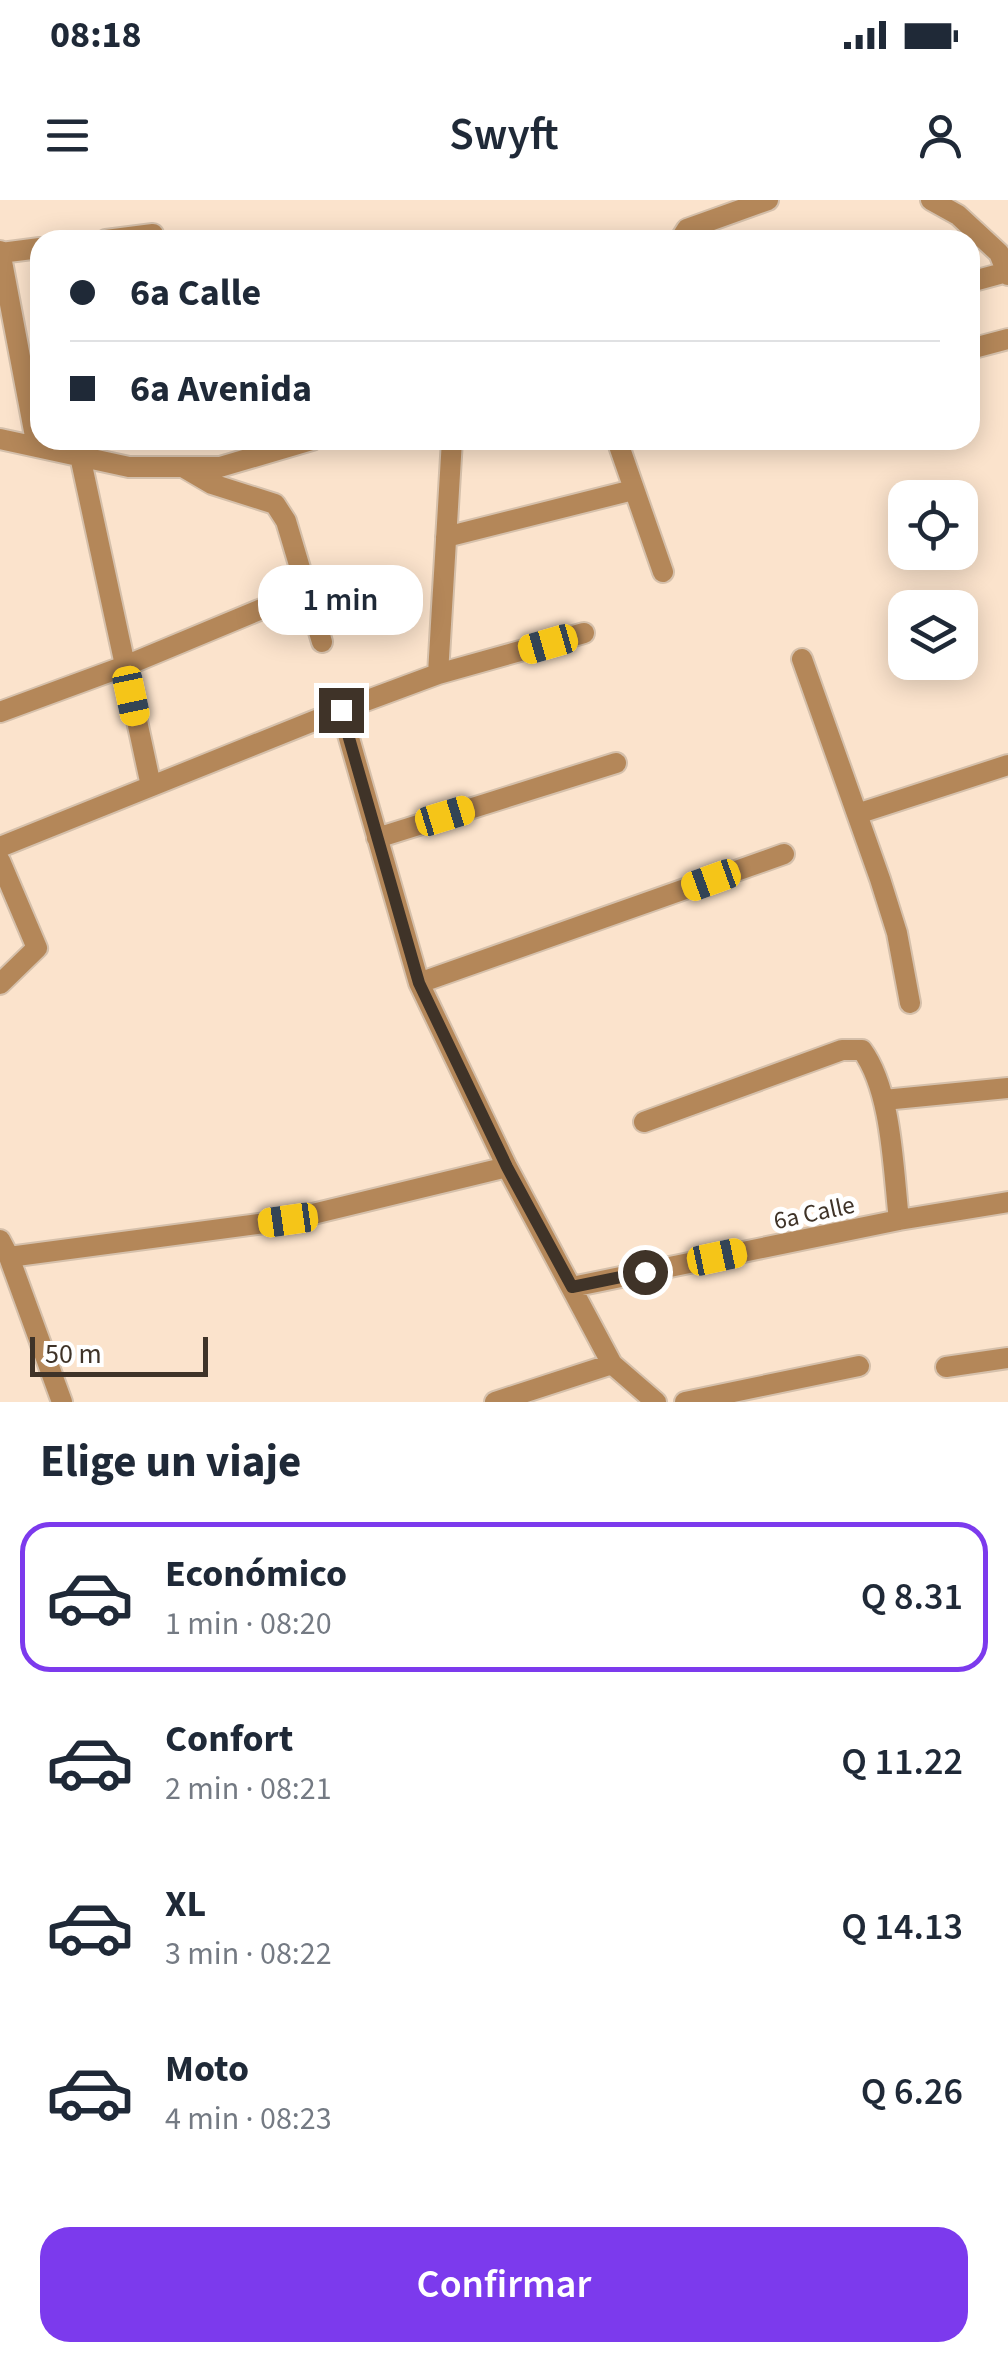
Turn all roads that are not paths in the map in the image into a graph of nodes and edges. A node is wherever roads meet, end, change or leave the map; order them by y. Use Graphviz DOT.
graph roads {
  1 [pos="768,200"];
  2 [pos="930,200"];
  3 [pos="686,230"];
  4 [pos="975,230"];
  5 [pos="980,235"];
  6 [pos="30,249"];
  7 [pos="0,252"];
  8 [pos="1007,273"];
  9 [pos="980,280"];
  10 [pos="1008,339"];
  11 [pos="980,346"];
  12 [pos="30,414"];
  13 [pos="0,439"];
  14 [pos="30,446"];
  15 [pos="51,450"];
  16 [pos="258,450"];
  17 [pos="451,450"];
  18 [pos="620,450"];
  19 [pos="80,456"];
  20 [pos="181,466"];
  21 [pos="633,490"];
  22 [pos="446,537"];
  23 [pos="663,572"];
  24 [pos="307,590"];
  25 [pos="584,634"];
  26 [pos="322,642"];
  27 [pos="802,659"];
  28 [pos="125,666"];
  29 [pos="438,674"];
  30 [pos="341,710"];
  31 [pos="0,712"];
  32 [pos="616,763"];
  33 [pos="1008,765"];
  34 [pos="151,786"];
  35 [pos="858,814"];
  36 [pos="377,838"];
  37 [pos="0,847"];
  38 [pos="784,854"];
  39 [pos="0,861"];
  40 [pos="419,983"];
  41 [pos="0,984"];
  42 [pos="910,1003"];
  43 [pos="1008,1088"];
  44 [pos="884,1100"];
  45 [pos="644,1122"];
  46 [pos="507,1167"];
  47 [pos="1008,1202"];
  48 [pos="899,1220"];
  49 [pos="4,1248"];
  50 [pos="572,1287"];
  51 [pos="1008,1358"];
  52 [pos="612,1364"];
  53 [pos="859,1366"];
  54 [pos="946,1367"];
  55 [pos="62,1402"];
  56 [pos="495,1402"];
  57 [pos="656,1402"];
  58 [pos="685,1402"];
  1 -- 3 [label="street"];
  2 -- 4 [label="street"];
  5 -- 8 [label="street"];
  6 -- 7 [label="street"];
  7 -- 12 [label="street"];
  8 -- 9 [label="street"];
  10 -- 11 [label="street"];
  13 -- 14 [label="street"];
  15 -- 19 [label="street"];
  16 -- 20 [label="street"];
  17 -- 22 [label="street"];
  18 -- 21 [label="street"];
  19 -- 20 [label="street"];
  19 -- 28 [label="street"];
  20 -- 24 [label="street"];
  21 -- 22 [label="street"];
  21 -- 23 [label="street"];
  22 -- 29 [label="street"];
  24 -- 26 [label="street"];
  24 -- 28 [label="street"];
  25 -- 29 [label="street"];
  27 -- 35 [label="street"];
  28 -- 31 [label="street"];
  28 -- 34 [label="street"];
  29 -- 30 [label="street"];
  30 -- 34 [label="street"];
  30 -- 36 [label="street"];
  32 -- 36 [label="street"];
  33 -- 35 [label="street"];
  34 -- 37 [label="street"];
  35 -- 42 [label="street"];
  36 -- 40 [label="street"];
  38 -- 40 [label="street"];
  39 -- 41 [label="street"];
  40 -- 46 [label="street"];
  43 -- 44 [label="street"];
  44 -- 45 [label="street"];
  44 -- 48 [label="street"];
  46 -- 49 [label="street"];
  46 -- 50 [label="street"];
  47 -- 48 [label="street, 6a Calle"];
  48 -- 50 [label="street, 6a Calle"];
  49 -- 55 [label="street"];
  50 -- 52 [label="street"];
  51 -- 54 [label="street"];
  52 -- 56 [label="street"];
  52 -- 57 [label="street"];
  53 -- 58 [label="street"];
}
